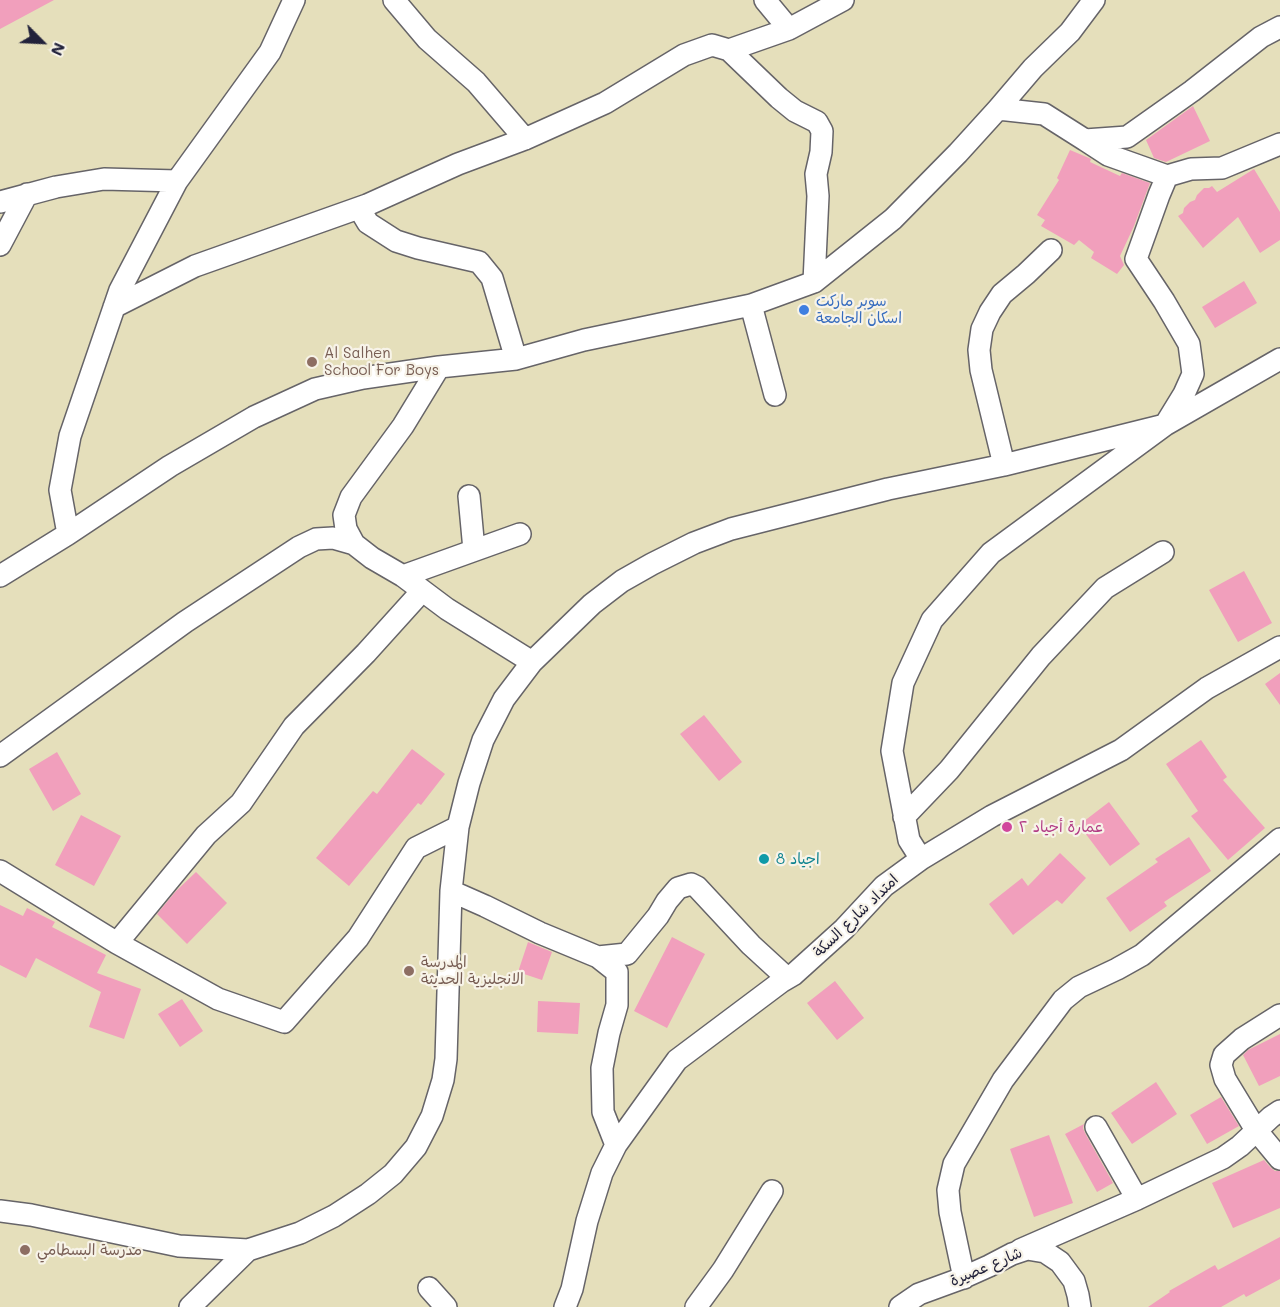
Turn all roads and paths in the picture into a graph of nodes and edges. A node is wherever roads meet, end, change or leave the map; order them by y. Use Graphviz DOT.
graph roads {
  1 [pos="294,0"];
  2 [pos="394,0"];
  3 [pos="765,0"];
  4 [pos="843,0"];
  5 [pos="1095,0"];
  6 [pos="1280,27"];
  7 [pos="789,29"];
  8 [pos="729,50"];
  9 [pos="998,109"];
  10 [pos="525,140"];
  11 [pos="1085,140"];
  12 [pos="1280,144"];
  13 [pos="1167,176"];
  14 [pos="177,181"];
  15 [pos="27,194"];
  16 [pos="0,202"];
  17 [pos="359,208"];
  18 [pos="0,245"];
  19 [pos="1051,250"];
  20 [pos="814,282"];
  21 [pos="751,305"];
  22 [pos="114,307"];
  23 [pos="1280,359"];
  24 [pos="516,360"];
  25 [pos="439,367"];
  26 [pos="775,395"];
  27 [pos="1165,425"];
  28 [pos="1004,465"];
  29 [pos="469,496"];
  30 [pos="68,534"];
  31 [pos="520,534"];
  32 [pos="354,544"];
  33 [pos="474,550"];
  34 [pos="1163,552"];
  35 [pos="0,576"];
  36 [pos="403,576"];
  37 [pos="422,591"];
  38 [pos="1280,647"];
  39 [pos="532,662"];
  40 [pos="0,756"];
  41 [pos="904,817"];
  42 [pos="458,827"];
  43 [pos="1280,839"];
  44 [pos="921,859"];
  45 [pos="0,871"];
  46 [pos="451,891"];
  47 [pos="117,943"];
  48 [pos="598,957"];
  49 [pos="787,978"];
  50 [pos="1280,1015"];
  51 [pos="1280,1111"];
  52 [pos="1096,1127"];
  53 [pos="1256,1130"];
  54 [pos="616,1145"];
  55 [pos="1280,1159"];
  56 [pos="772,1191"];
  57 [pos="1137,1198"];
  58 [pos="0,1210"];
  59 [pos="248,1250"];
  60 [pos="1020,1250"];
  61 [pos="964,1278"];
  62 [pos="429,1288"];
  63 [pos="190,1307"];
  64 [pos="446,1307"];
  65 [pos="565,1307"];
  66 [pos="696,1307"];
  67 [pos="900,1307"];
  68 [pos="1080,1307"];
  1 -- 14 [label="street"];
  2 -- 10 [label="street"];
  3 -- 7 [label="street"];
  4 -- 7 [label="street"];
  5 -- 9 [label="street"];
  6 -- 11 [label="street"];
  7 -- 8 [label="street"];
  8 -- 10 [label="street"];
  8 -- 20 [label="street"];
  9 -- 11 [label="street"];
  9 -- 20 [label="street"];
  10 -- 17 [label="street"];
  11 -- 13 [label="street"];
  12 -- 13 [label="street"];
  13 -- 27 [label="street"];
  14 -- 15 [label="street"];
  14 -- 22 [label="street"];
  15 -- 16 [label="street"];
  15 -- 18 [label="street"];
  17 -- 22 [label="street"];
  17 -- 24 [label="street"];
  19 -- 28 [label="street"];
  20 -- 21 [label="street"];
  21 -- 24 [label="street"];
  21 -- 26 [label="street"];
  22 -- 30 [label="street"];
  23 -- 27 [label="street"];
  24 -- 25 [label="street"];
  25 -- 30 [label="street"];
  25 -- 32 [label="street"];
  27 -- 28 [label="street"];
  27 -- 41 [label="street"];
  28 -- 39 [label="street"];
  29 -- 33 [label="street"];
  30 -- 35 [label="street"];
  31 -- 33 [label="street"];
  32 -- 36 [label="street"];
  32 -- 40 [label="street"];
  33 -- 36 [label="street"];
  34 -- 41 [label="street"];
  36 -- 37 [label="street"];
  37 -- 39 [label="street"];
  37 -- 47 [label="street"];
  38 -- 44 [label="street, امتداد شارع السكة"];
  39 -- 42 [label="street"];
  41 -- 44 [label="street"];
  42 -- 46 [label="street"];
  42 -- 47 [label="street"];
  43 -- 61 [label="street"];
  44 -- 49 [label="street, امتداد شارع السكة"];
  45 -- 47 [label="street"];
  46 -- 48 [label="street"];
  46 -- 59 [label="street"];
  48 -- 49 [label="street"];
  48 -- 54 [label="street"];
  49 -- 54 [label="street, امتداد شارع السكة"];
  50 -- 53 [label="street"];
  51 -- 53 [label="street"];
  52 -- 57 [label="street"];
  53 -- 55 [label="street"];
  53 -- 57 [label="street"];
  54 -- 65 [label="street, امتداد شارع السكة"];
  56 -- 66 [label="street"];
  57 -- 60 [label="street"];
  58 -- 59 [label="street"];
  59 -- 63 [label="street"];
  60 -- 61 [label="street, شارع عصيرة"];
  60 -- 68 [label="street, شارع عصيرة"];
  61 -- 67 [label="street, شارع عصيرة"];
  62 -- 64 [label="street"];
}
